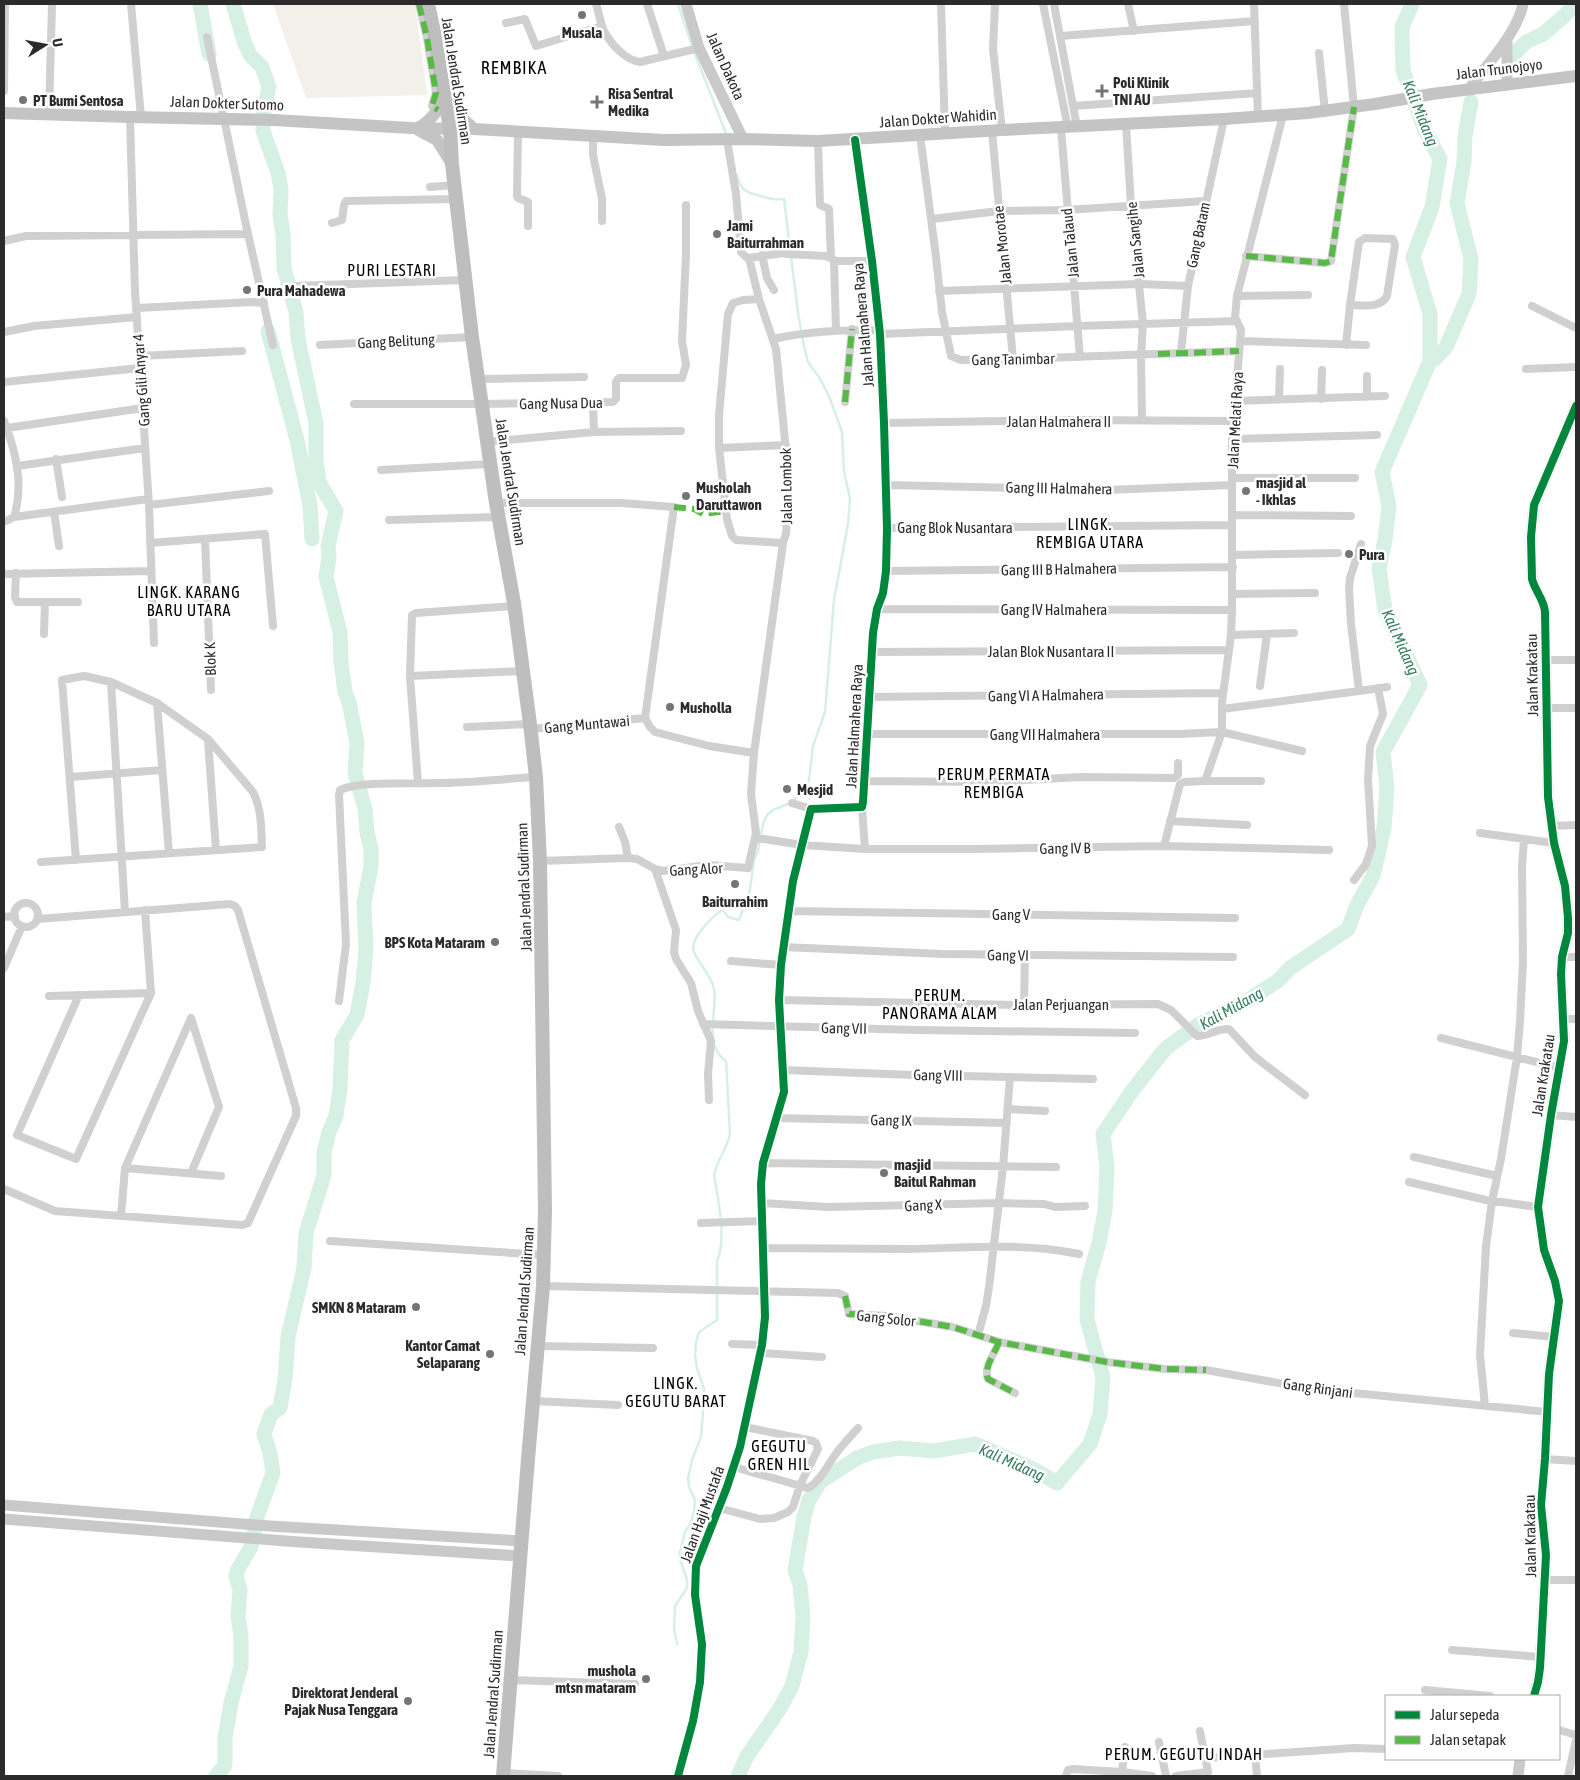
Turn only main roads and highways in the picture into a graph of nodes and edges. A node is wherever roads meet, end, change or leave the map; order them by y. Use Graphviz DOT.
graph roads {
  1 [pos="428,4"];
  2 [pos="1576,76"];
  3 [pos="444,95"];
  4 [pos="1426,95"];
  5 [pos="4,113"];
  6 [pos="414,128"];
  7 [pos="474,128"];
  8 [pos="450,129"];
  9 [pos="452,164"];
  10 [pos="504,1775"];
  1 -- 3 [label="highway, Jalan Jendral Sudirman"];
  2 -- 4 [label="main road, Jalan Trunojoyo"];
  3 -- 6 [label="main road"];
  3 -- 7 [label="main road"];
  3 -- 8 [label="highway, Jalan Jendral Sudirman"];
  4 -- 7 [label="main road, Jalan Dokter Wahidin"];
  5 -- 6 [label="main road, Jalan Dokter Sutomo"];
  6 -- 8 [label="main road, Jalan Dokter Sutomo"];
  6 -- 9 [label="main road"];
  7 -- 8 [label="main road, Jalan Dokter Wahidin"];
  8 -- 9 [label="highway, Jalan Jendral Sudirman"];
  9 -- 10 [label="highway, Jalan Jendral Sudirman"];
}
